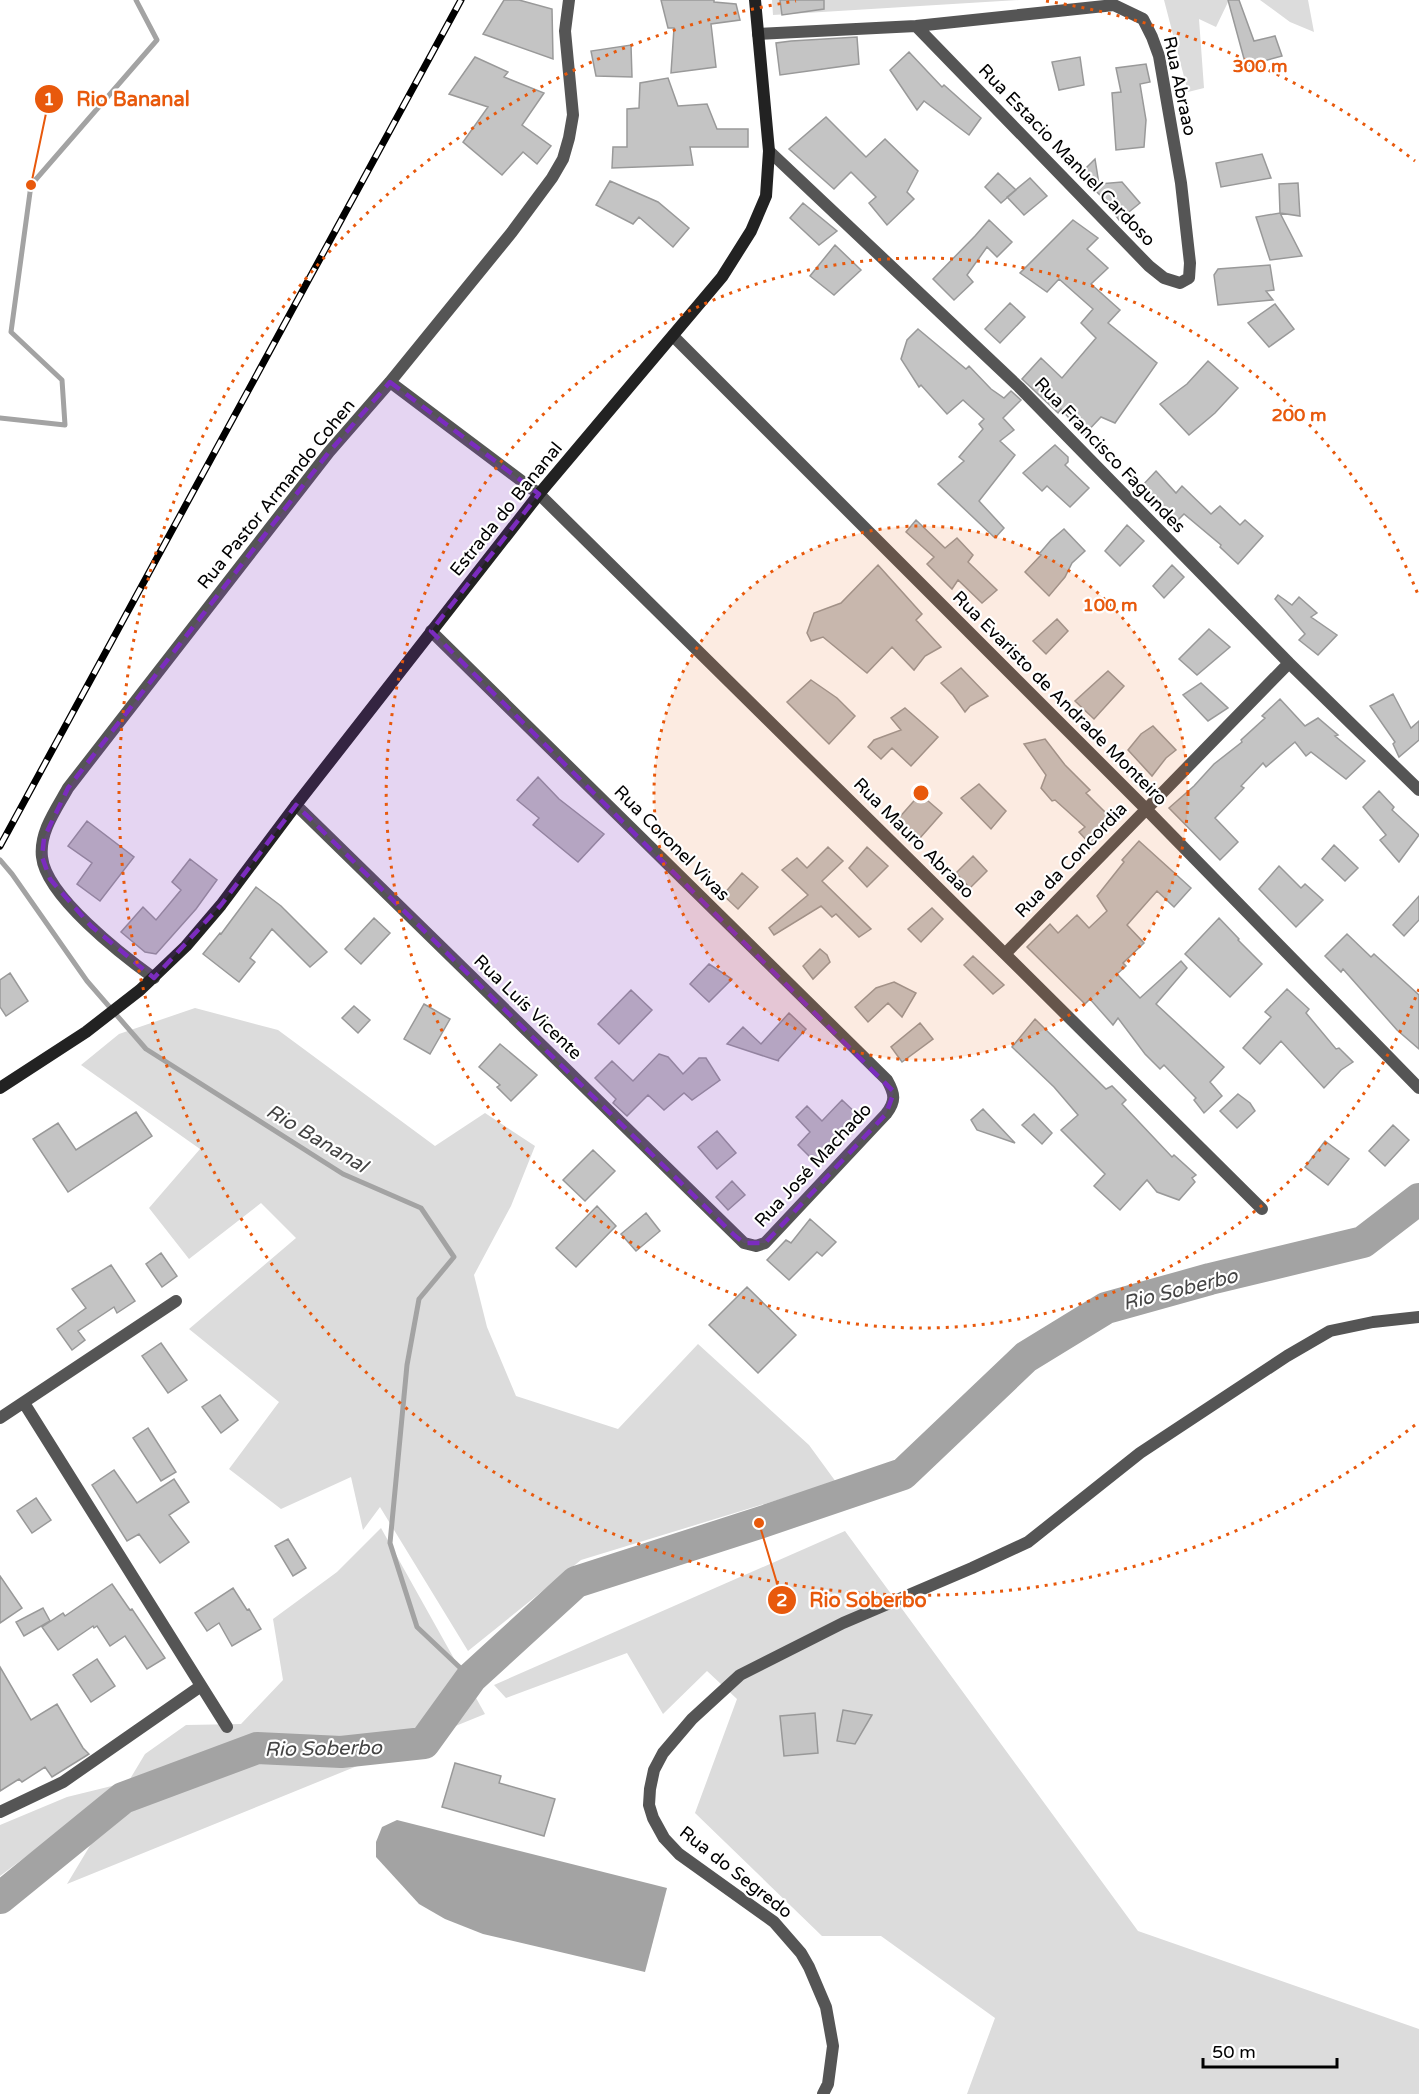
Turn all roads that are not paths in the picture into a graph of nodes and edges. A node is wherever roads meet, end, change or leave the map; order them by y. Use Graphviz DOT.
graph roads {
  1 [pos="569,0"];
  2 [pos="755,0"];
  3 [pos="1114,3"];
  4 [pos="916,26"];
  5 [pos="758,34"];
  6 [pos="769,151"];
  7 [pos="1190,263"];
  8 [pos="673,336"];
  9 [pos="390,382"];
  10 [pos="539,494"];
  11 [pos="431,631"];
  12 [pos="1289,663"];
  13 [pos="1419,790"];
  14 [pos="296,805"];
  15 [pos="1146,809"];
  16 [pos="1005,954"];
  17 [pos="154,978"];
  18 [pos="887,1080"];
  19 [pos="0,1088"];
  20 [pos="1419,1088"];
  21 [pos="1262,1209"];
  22 [pos="734,1235"];
  23 [pos="176,1301"];
  24 [pos="1419,1317"];
  25 [pos="24,1403"];
  26 [pos="0,1418"];
  27 [pos="201,1686"];
  28 [pos="227,1727"];
  29 [pos="0,1812"];
  30 [pos="824,2094"];
  1 -- 9 [label="street, Rua Pastor Armando Cohen"];
  2 -- 5 [label="main road, Estrada do Bananal"];
  3 -- 4 [label="street, Rua Abraao"];
  3 -- 7 [label="street, Rua Abraao"];
  4 -- 5 [label="street, Rua Abraao"];
  4 -- 7 [label="street, Rua Estacio Manuel Cardoso"];
  5 -- 6 [label="main road, Estrada do Bananal"];
  6 -- 8 [label="main road, Estrada do Bananal"];
  6 -- 12 [label="street, Rua Francisco Fagundes"];
  8 -- 10 [label="main road, Estrada do Bananal"];
  8 -- 15 [label="street, Rua Evaristo de Andrade Monteiro"];
  9 -- 10 [label="street, Rua Mauro Abraao"];
  9 -- 17 [label="street, Rua Pastor Armando Cohen"];
  10 -- 11 [label="main road, Estrada do Bananal"];
  10 -- 16 [label="street, Rua Mauro Abraao"];
  11 -- 14 [label="main road, Estrada do Bananal"];
  11 -- 18 [label="street, Rua Coronel Vivas"];
  12 -- 13 [label="street, Rua Francisco Fagundes"];
  12 -- 15 [label="street, Rua da Concordia"];
  14 -- 17 [label="main road, Estrada do Bananal"];
  14 -- 22 [label="street, Rua Luís Vicente"];
  15 -- 16 [label="street, Rua da Concordia"];
  15 -- 20 [label="street, Rua Evaristo de Andrade Monteiro"];
  16 -- 21 [label="street, Rua Mauro Abraao"];
  17 -- 19 [label="main road, Estrada do Bananal"];
  18 -- 22 [label="street, Rua José Machado"];
  23 -- 25 [label="street"];
  24 -- 30 [label="street, Rua do Segredo"];
  25 -- 26 [label="street"];
  25 -- 27 [label="street"];
  27 -- 28 [label="street"];
  27 -- 29 [label="street"];
}
